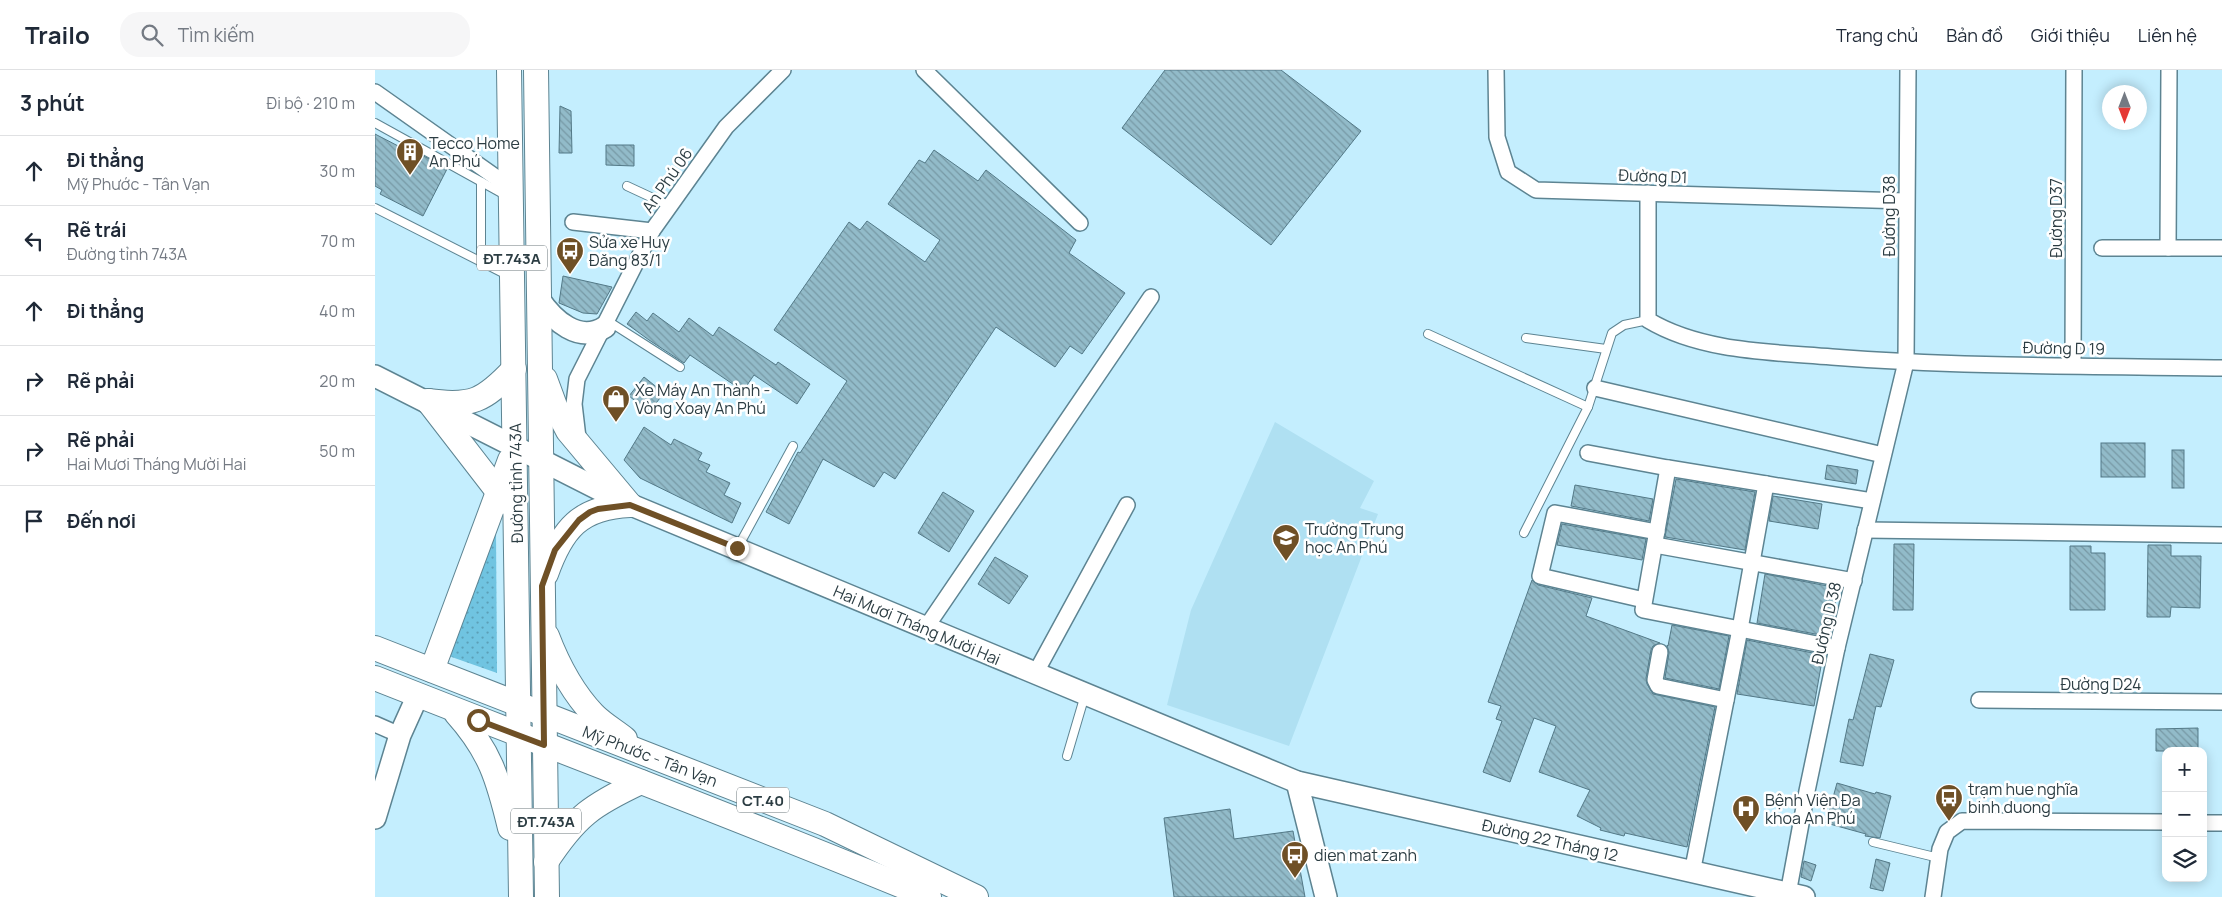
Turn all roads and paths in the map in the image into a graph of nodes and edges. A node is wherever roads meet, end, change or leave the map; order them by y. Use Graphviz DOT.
graph roads {
  1 [pos="509,70"];
  2 [pos="537,70"];
  3 [pos="783,70"];
  4 [pos="924,70"];
  5 [pos="1496,70"];
  6 [pos="1908,70"];
  7 [pos="2074,70"];
  8 [pos="2169,70"];
  9 [pos="375,92"];
  10 [pos="375,124"];
  11 [pos="481,182"];
  12 [pos="627,186"];
  13 [pos="511,193"];
  14 [pos="1648,193"];
  15 [pos="1906,201"];
  16 [pos="670,206"];
  17 [pos="375,208"];
  18 [pos="573,222"];
  19 [pos="1080,223"];
  20 [pos="653,231"];
  21 [pos="2102,248"];
  22 [pos="2167,248"];
  23 [pos="2222,248"];
  24 [pos="481,262"];
  25 [pos="512,278"];
  26 [pos="1151,297"];
  27 [pos="539,299"];
  28 [pos="1648,320"];
  29 [pos="606,324"];
  30 [pos="1428,334"];
  31 [pos="1526,338"];
  32 [pos="1606,349"];
  33 [pos="1906,362"];
  34 [pos="540,363"];
  35 [pos="2073,366"];
  36 [pos="680,367"];
  37 [pos="2222,368"];
  38 [pos="513,369"];
  39 [pos="375,376"];
  40 [pos="1595,388"];
  41 [pos="428,401"];
  42 [pos="1588,407"];
  43 [pos="515,446"];
  44 [pos="793,446"];
  45 [pos="582,448"];
  46 [pos="1589,453"];
  47 [pos="1883,455"];
  48 [pos="541,460"];
  49 [pos="1668,468"];
  50 [pos="1766,484"];
  51 [pos="499,491"];
  52 [pos="1872,501"];
  53 [pos="630,505"];
  54 [pos="1127,505"];
  55 [pos="517,525"];
  56 [pos="1865,530"];
  57 [pos="1524,533"];
  58 [pos="2222,535"];
  59 [pos="1656,538"];
  60 [pos="737,548"];
  61 [pos="1752,562"];
  62 [pos="1854,581"];
  63 [pos="542,586"];
  64 [pos="1645,600"];
  65 [pos="542,624"];
  66 [pos="925,629"];
  67 [pos="1740,629"];
  68 [pos="375,648"];
  69 [pos="1837,648"];
  70 [pos="1660,652"];
  71 [pos="432,670"];
  72 [pos="1035,674"];
  73 [pos="375,678"];
  74 [pos="418,695"];
  75 [pos="1085,696"];
  76 [pos="1726,700"];
  77 [pos="1979,700"];
  78 [pos="2222,702"];
  79 [pos="518,704"];
  80 [pos="453,710"];
  81 [pos="544,714"];
  82 [pos="375,724"];
  83 [pos="401,734"];
  84 [pos="518,735"];
  85 [pos="544,745"];
  86 [pos="646,755"];
  87 [pos="1067,756"];
  88 [pos="641,782"];
  89 [pos="1297,782"];
  90 [pos="375,818"];
  91 [pos="2162,822"];
  92 [pos="2207,823"];
  93 [pos="2222,823"];
  94 [pos="1873,842"];
  95 [pos="1939,858"];
  96 [pos="546,862"];
  97 [pos="1692,873"];
  98 [pos="521,893"];
  99 [pos="1796,895"];
  100 [pos="547,897"];
  101 [pos="929,897"];
  102 [pos="976,897"];
  103 [pos="1326,897"];
  104 [pos="1933,897"];
  1 -- 13 [label="main road, Đường tỉnh 743A / ĐT.743A"];
  2 -- 27 [label="main road, Đường tỉnh 743A / ĐT.743A"];
  3 -- 16 [label="street, An Phú 06"];
  4 -- 19 [label="street"];
  5 -- 14 [label="street, Đường D1"];
  6 -- 15 [label="street, Đường D38"];
  7 -- 35 [label="street, Đường D37"];
  8 -- 22 [label="street"];
  9 -- 13 [label="street"];
  10 -- 11 [label="lane"];
  11 -- 13 [label="lane"];
  11 -- 24 [label="lane"];
  12 -- 16 [label="lane"];
  13 -- 25 [label="main road, Đường tỉnh 743A / ĐT.743A"];
  14 -- 15 [label="street, Đường D1"];
  14 -- 28 [label="street"];
  15 -- 33 [label="street, Đường D38"];
  16 -- 20 [label="street, An Phú 06"];
  17 -- 24 [label="lane"];
  18 -- 20 [label="street"];
  20 -- 29 [label="street, An Phú 06"];
  21 -- 22 [label="street"];
  22 -- 23 [label="street"];
  24 -- 25 [label="lane"];
  25 -- 38 [label="main road, Đường tỉnh 743A / ĐT.743A"];
  26 -- 66 [label="street"];
  27 -- 29 [label="main road"];
  27 -- 34 [label="main road, Đường tỉnh 743A / ĐT.743A"];
  28 -- 32 [label="lane"];
  28 -- 33 [label="street, Đường D 19"];
  29 -- 36 [label="lane"];
  29 -- 45 [label="street, An Phú 06"];
  30 -- 42 [label="lane"];
  31 -- 32 [label="lane"];
  32 -- 40 [label="lane"];
  33 -- 35 [label="street, Đường D 19"];
  33 -- 47 [label="street, Đường D 38"];
  34 -- 45 [label="main road"];
  34 -- 48 [label="main road, Đường tỉnh 743A / ĐT.743A"];
  35 -- 37 [label="street, Đường D 19"];
  38 -- 41 [label="main road"];
  38 -- 43 [label="main road, Đường tỉnh 743A / ĐT.743A"];
  39 -- 41 [label="main road"];
  40 -- 42 [label="lane"];
  40 -- 47 [label="street"];
  41 -- 43 [label="main road"];
  41 -- 51 [label="main road"];
  42 -- 57 [label="lane"];
  43 -- 48 [label="main road"];
  43 -- 51 [label="main road"];
  43 -- 55 [label="main road, Đường tỉnh 743A / ĐT.743A"];
  44 -- 60 [label="lane"];
  45 -- 53 [label="main road"];
  46 -- 49 [label="street"];
  47 -- 52 [label="street, Đường D 38"];
  48 -- 53 [label="main road, Hai Mươi Tháng Mười Hai"];
  48 -- 63 [label="main road, Đường tỉnh 743A / ĐT.743A"];
  49 -- 50 [label="street"];
  49 -- 59 [label="street"];
  50 -- 52 [label="street"];
  50 -- 61 [label="street"];
  51 -- 55 [label="main road"];
  51 -- 71 [label="main road"];
  52 -- 56 [label="street, Đường D 38"];
  53 -- 60 [label="main road, Hai Mươi Tháng Mười Hai"];
  53 -- 63 [label="main road"];
  54 -- 72 [label="street"];
  55 -- 79 [label="main road, Đường tỉnh 743A / ĐT.743A"];
  56 -- 58 [label="street"];
  56 -- 62 [label="street, Đường D 38"];
  59 -- 61 [label="street"];
  59 -- 64 [label="street"];
  59 -- 64 [label="street"];
  60 -- 66 [label="main road, Hai Mươi Tháng Mười Hai"];
  61 -- 62 [label="street"];
  61 -- 67 [label="street"];
  62 -- 69 [label="street, Đường D 38"];
  63 -- 65 [label="main road, Đường tỉnh 743A / ĐT.743A"];
  64 -- 67 [label="street"];
  65 -- 81 [label="main road, Đường tỉnh 743A / ĐT.743A"];
  65 -- 86 [label="main road"];
  66 -- 72 [label="main road, Hai Mươi Tháng Mười Hai"];
  67 -- 69 [label="street"];
  67 -- 76 [label="street"];
  68 -- 71 [label="main road, Mỹ Phước - Tân Vạn / CT.40"];
  69 -- 99 [label="street, Đường D 38"];
  70 -- 76 [label="street"];
  71 -- 79 [label="main road, Mỹ Phước - Tân Vạn / CT.40"];
  72 -- 75 [label="main road, Hai Mươi Tháng Mười Hai"];
  73 -- 74 [label="main road, Mỹ Phước - Tân Vạn / CT.40"];
  74 -- 80 [label="main road, Mỹ Phước - Tân Vạn / CT.40"];
  74 -- 83 [label="main road"];
  75 -- 87 [label="lane"];
  75 -- 89 [label="main road, Hai Mươi Tháng Mười Hai"];
  76 -- 97 [label="street"];
  77 -- 78 [label="street, Đường D24"];
  79 -- 81 [label="main road, Mỹ Phước - Tân Vạn / CT.40"];
  79 -- 84 [label="main road, Đường tỉnh 743A / ĐT.743A"];
  80 -- 84 [label="main road, Mỹ Phước - Tân Vạn / CT.40"];
  80 -- 98 [label="main road"];
  81 -- 85 [label="main road, Đường tỉnh 743A / ĐT.743A"];
  81 -- 86 [label="main road, Mỹ Phước - Tân Vạn / CT.40"];
  82 -- 83 [label="street"];
  83 -- 90 [label="main road"];
  84 -- 85 [label="main road, Mỹ Phước - Tân Vạn / CT.40"];
  84 -- 98 [label="main road, Đường tỉnh 743A / ĐT.743A"];
  85 -- 88 [label="main road, Mỹ Phước - Tân Vạn / CT.40"];
  85 -- 96 [label="main road, Đường tỉnh 743A / ĐT.743A"];
  86 -- 102 [label="main road, Mỹ Phước - Tân Vạn / CT.40"];
  88 -- 96 [label="main road"];
  88 -- 101 [label="main road, Mỹ Phước - Tân Vạn / CT.40"];
  89 -- 97 [label="main road, Đường 22 Tháng 12"];
  89 -- 103 [label="main road"];
  91 -- 95 [label="street"];
  92 -- 93 [label="street"];
  94 -- 95 [label="lane"];
  95 -- 104 [label="street"];
  96 -- 100 [label="main road, Đường tỉnh 743A / ĐT.743A"];
  97 -- 99 [label="main road, Đường 22 Tháng 12"];
}
